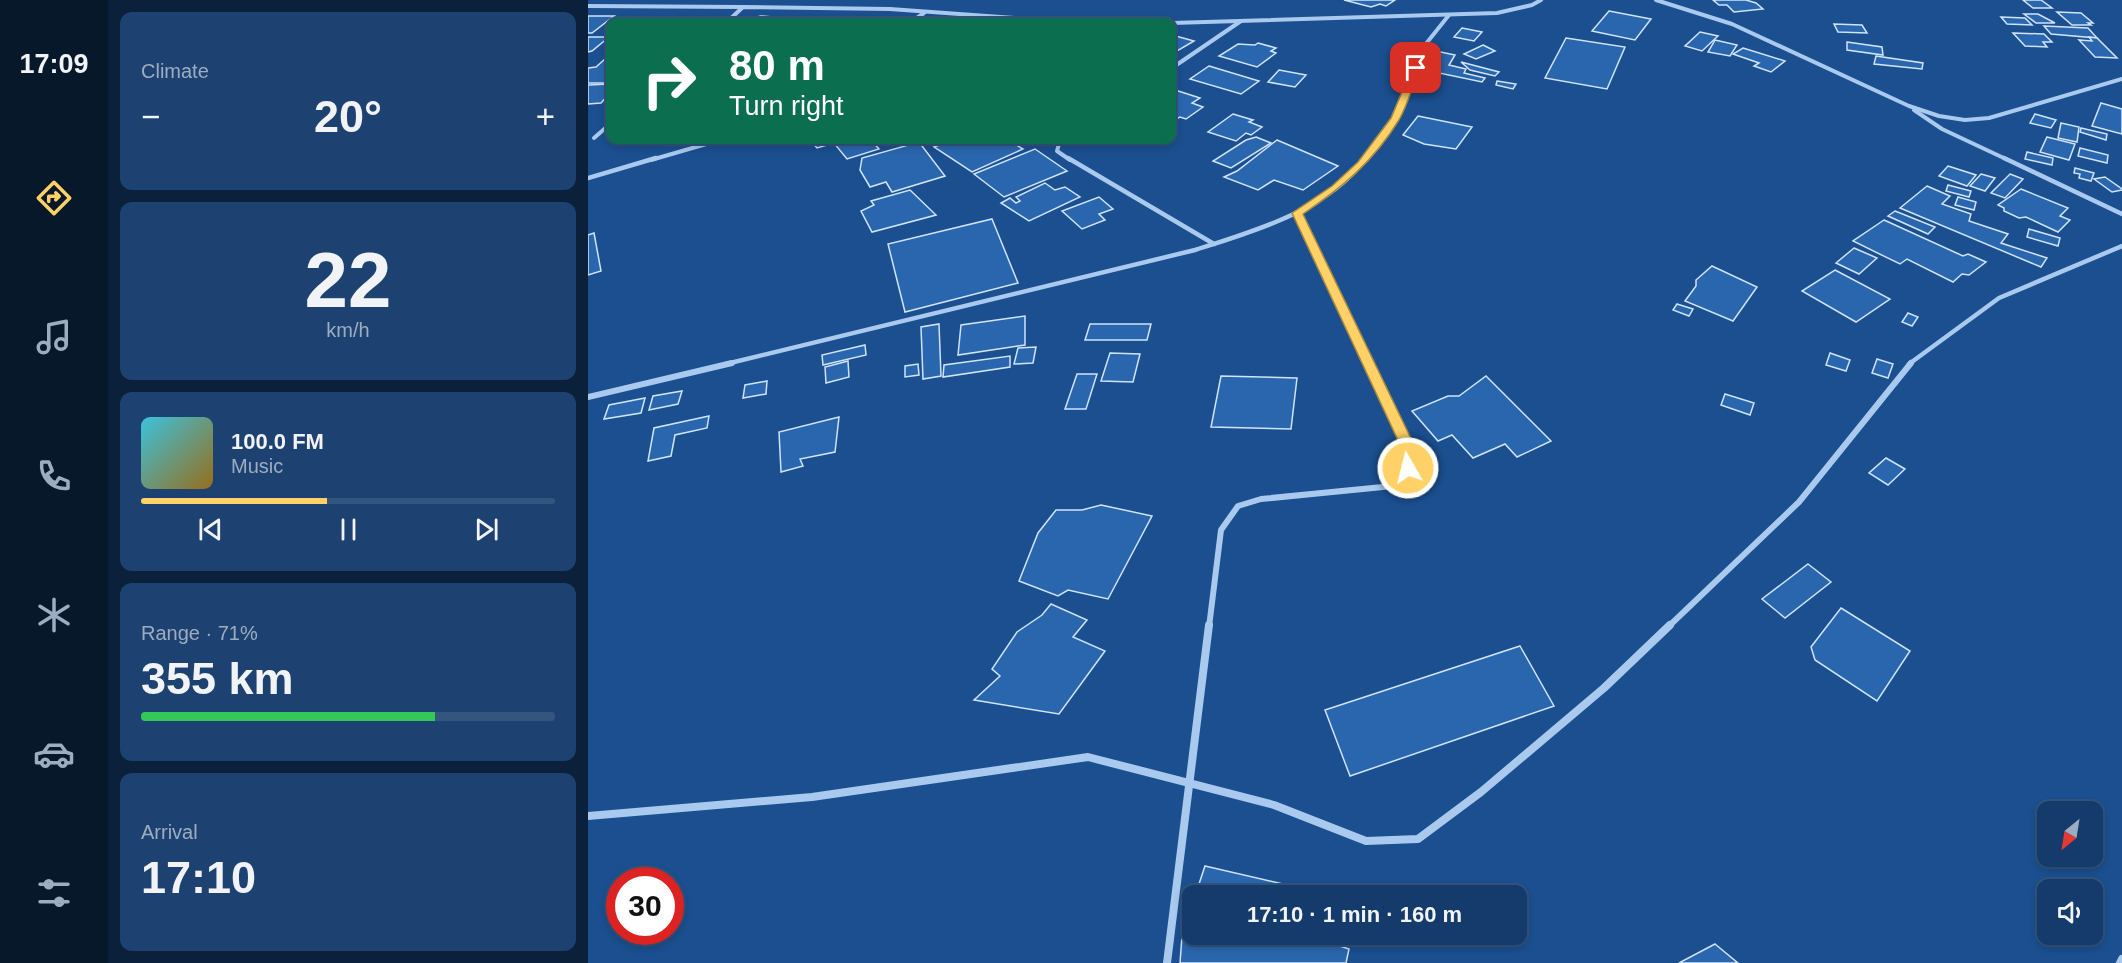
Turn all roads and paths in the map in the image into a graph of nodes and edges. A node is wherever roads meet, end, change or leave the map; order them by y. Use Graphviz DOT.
graph roads {
  1 [pos="1541,0"];
  2 [pos="1656,0"];
  3 [pos="588,6"];
  4 [pos="742,7"];
  5 [pos="924,13"];
  6 [pos="1449,15"];
  7 [pos="730,18"];
  8 [pos="917,18"];
  9 [pos="1005,18"];
  10 [pos="1242,21"];
  11 [pos="1176,23"];
  12 [pos="1176,65"];
  13 [pos="2122,80"];
  14 [pos="1909,106"];
  15 [pos="606,128"];
  16 [pos="594,138"];
  17 [pos="706,144"];
  18 [pos="1059,144"];
  19 [pos="588,178"];
  20 [pos="1297,213"];
  21 [pos="2122,214"];
  22 [pos="1214,244"];
  23 [pos="2122,246"];
  24 [pos="588,397"];
  25 [pos="1190,783"];
  26 [pos="588,816"];
  27 [pos="1167,963"];
  1 -- 6 [label="street"];
  2 -- 14 [label="street"];
  3 -- 4 [label="street"];
  4 -- 5 [label="street"];
  4 -- 7 [label="street"];
  5 -- 8 [label="street"];
  5 -- 9 [label="street"];
  6 -- 10 [label="street"];
  6 -- 20 [label="street"];
  10 -- 11 [label="street"];
  10 -- 12 [label="street"];
  13 -- 14 [label="street"];
  14 -- 21 [label="street"];
  15 -- 16 [label="street"];
  17 -- 19 [label="street"];
  18 -- 22 [label="street"];
  20 -- 22 [label="street"];
  20 -- 25 [label="street"];
  22 -- 24 [label="street"];
  23 -- 25 [label="street"];
  25 -- 26 [label="street"];
  25 -- 27 [label="street"];
}
